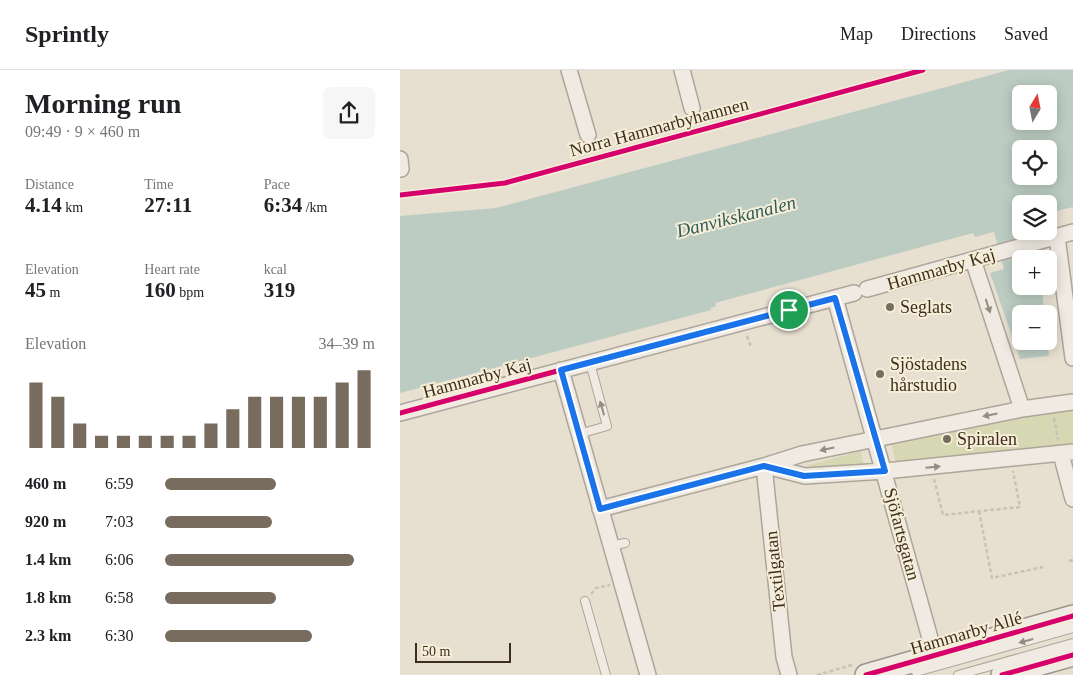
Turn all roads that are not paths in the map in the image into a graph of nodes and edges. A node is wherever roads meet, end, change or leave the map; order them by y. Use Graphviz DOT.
graph roads {
  1 [pos="569,70"];
  2 [pos="682,70"];
  3 [pos="692,108"];
  4 [pos="588,135"];
  5 [pos="1073,232"];
  6 [pos="1057,237"];
  7 [pos="1045,240"];
  8 [pos="973,260"];
  9 [pos="835,298"];
  10 [pos="1073,358"];
  11 [pos="590,363"];
  12 [pos="561,370"];
  13 [pos="1073,402"];
  14 [pos="1022,409"];
  15 [pos="400,413"];
  16 [pos="579,434"];
  17 [pos="875,439"];
  18 [pos="1067,453"];
  19 [pos="764,466"];
  20 [pos="885,471"];
  21 [pos="1073,499"];
  22 [pos="600,509"];
  23 [pos="585,601"];
  24 [pos="1073,616"];
  25 [pos="1073,628"];
  26 [pos="1073,643"];
  27 [pos="1073,655"];
  28 [pos="935,656"];
  29 [pos="606,675"];
  30 [pos="648,675"];
  31 [pos="789,675"];
  32 [pos="866,675"];
  33 [pos="904,675"];
  34 [pos="958,675"];
  35 [pos="1002,675"];
  1 -- 4 [label="street"];
  2 -- 3 [label="street"];
  5 -- 6 [label="street, Hammarby Kaj"];
  6 -- 10 [label="street"];
  7 -- 8 [label="street, Hammarby Kaj"];
  8 -- 9 [label="street, Hammarby Kaj"];
  8 -- 14 [label="street, one-way"];
  9 -- 11 [label="street, Hammarby Kaj"];
  9 -- 17 [label="street, Sjöfartsgatan"];
  11 -- 12 [label="street, Hammarby Kaj"];
  16 -- 11 [label="lane, one-way"];
  12 -- 15 [label="street, Hammarby Kaj"];
  12 -- 16 [label="street"];
  13 -- 14 [label="street"];
  14 -- 17 [label="street, one-way"];
  16 -- 22 [label="street"];
  17 -- 19 [label="street, one-way"];
  17 -- 20 [label="street, Sjöfartsgatan"];
  20 -- 18 [label="street, one-way"];
  18 -- 21 [label="street"];
  19 -- 20 [label="street"];
  19 -- 22 [label="street"];
  19 -- 31 [label="street, Textilgatan"];
  20 -- 28 [label="street, Sjöfartsgatan"];
  22 -- 30 [label="street"];
  23 -- 29 [label="lane"];
  24 -- 28 [label="street, Hammarby Allé"];
  25 -- 33 [label="lane, one-way"];
  26 -- 34 [label="lane"];
  27 -- 35 [label="street"];
  28 -- 32 [label="street, Hammarby Allé"];
}
